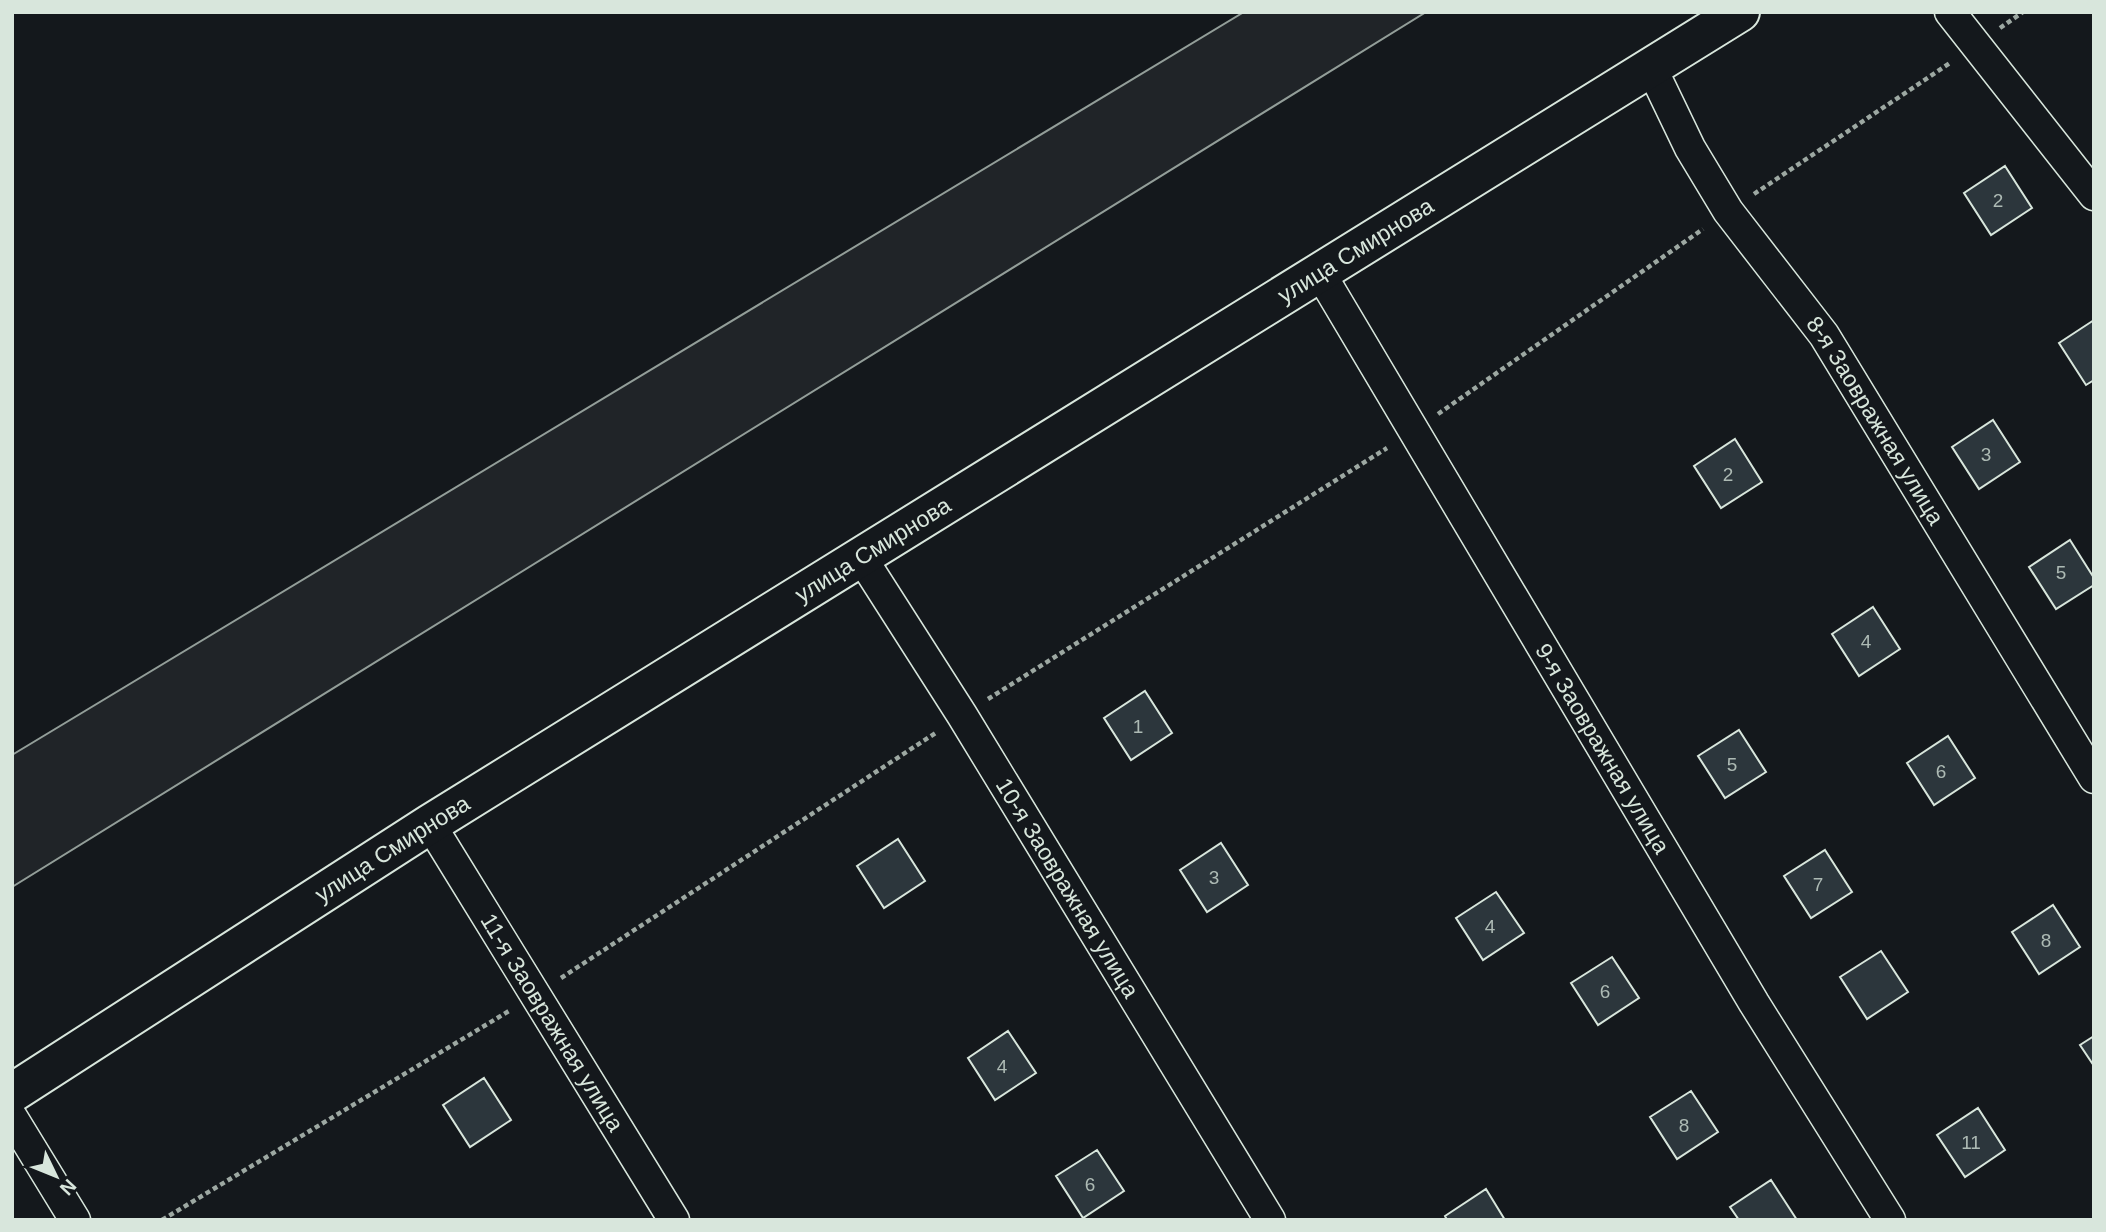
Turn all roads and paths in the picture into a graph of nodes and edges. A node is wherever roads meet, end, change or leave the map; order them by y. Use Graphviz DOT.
graph roads {
  1 [pos="1740,12"];
  2 [pos="1950,12"];
  3 [pos="2023,12"];
  4 [pos="1976,46"];
  5 [pos="1651,67"];
  6 [pos="2094,195"];
  7 [pos="1728,211"];
  8 [pos="1320,272"];
  9 [pos="1416,430"];
  10 [pos="861,557"];
  11 [pos="962,715"];
  12 [pos="2094,778"];
  13 [pos="430,824"];
  14 [pos="535,995"];
  15 [pos="12,1093"];
  16 [pos="12,1117"];
  17 [pos="75,1220"];
  18 [pos="162,1220"];
  19 [pos="674,1220"];
  20 [pos="1270,1220"];
  21 [pos="1889,1220"];
  1 -- 5 [label="main road, улица Смирнова"];
  2 -- 4 [label="street"];
  3 -- 4 [label="path"];
  4 -- 6 [label="street"];
  4 -- 7 [label="path"];
  5 -- 7 [label="street, 8-я Заовражная улица"];
  5 -- 8 [label="main road, улица Смирнова"];
  7 -- 9 [label="path"];
  7 -- 12 [label="street, 8-я Заовражная улица"];
  8 -- 9 [label="street, 9-я Заовражная улица"];
  8 -- 10 [label="main road, улица Смирнова"];
  9 -- 11 [label="path"];
  9 -- 21 [label="street, 9-я Заовражная улица"];
  10 -- 11 [label="street, 10-я Заовражная улица"];
  10 -- 13 [label="main road, улица Смирнова"];
  11 -- 14 [label="path"];
  11 -- 20 [label="street, 10-я Заовражная улица"];
  13 -- 14 [label="street, 11-я Заовражная улица"];
  13 -- 15 [label="main road, улица Смирнова"];
  14 -- 18 [label="path"];
  14 -- 19 [label="street, 11-я Заовражная улица"];
  16 -- 17 [label="street"];
}
